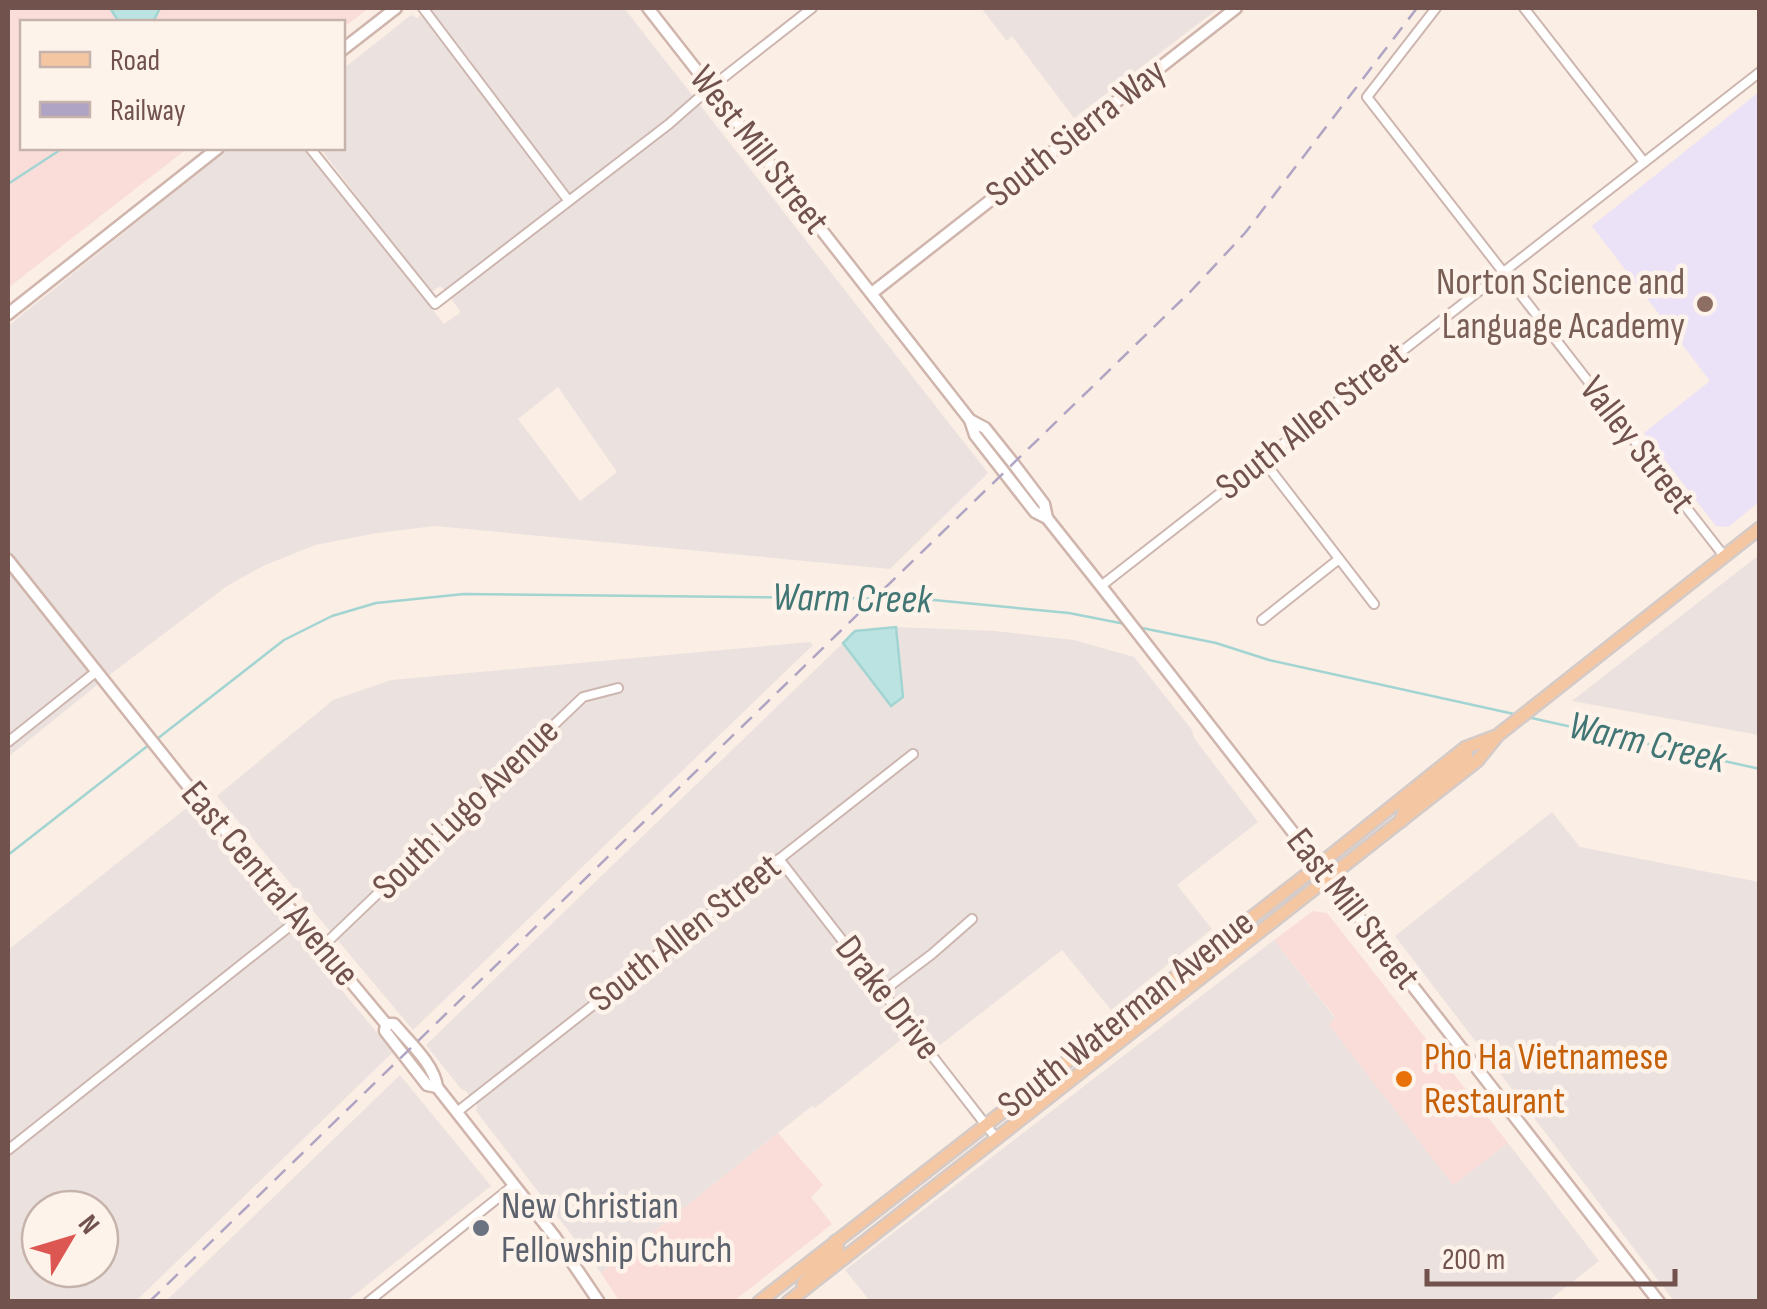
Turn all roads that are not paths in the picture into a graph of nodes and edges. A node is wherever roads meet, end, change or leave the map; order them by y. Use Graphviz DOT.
graph roads {
  1 [pos="396,8"];
  2 [pos="423,8"];
  3 [pos="648,8"];
  4 [pos="812,8"];
  5 [pos="1236,8"];
  6 [pos="1436,8"];
  7 [pos="1524,8"];
  8 [pos="345,48"];
  9 [pos="1760,72"];
  10 [pos="710,88"];
  11 [pos="215,150"];
  12 [pos="312,150"];
  13 [pos="1644,162"];
  14 [pos="568,200"];
  15 [pos="1502,272"];
  16 [pos="872,293"];
  17 [pos="8,314"];
  18 [pos="1262,460"];
  19 [pos="1760,528"];
  20 [pos="1724,556"];
  21 [pos="1339,559"];
  22 [pos="8,560"];
  23 [pos="1101,586"];
  24 [pos="1374,604"];
  25 [pos="1262,620"];
  26 [pos="97,672"];
  27 [pos="618,688"];
  28 [pos="1498,735"];
  29 [pos="8,742"];
  30 [pos="1465,748"];
  31 [pos="913,754"];
  32 [pos="1401,821"];
  33 [pos="779,859"];
  34 [pos="1319,865"];
  35 [pos="1329,878"];
  36 [pos="300,918"];
  37 [pos="972,919"];
  38 [pos="323,946"];
  39 [pos="883,991"];
  40 [pos="457,1112"];
  41 [pos="985,1124"];
  42 [pos="996,1138"];
  43 [pos="8,1150"];
  44 [pos="514,1185"];
  45 [pos="836,1242"];
  46 [pos="790,1300"];
  47 [pos="368,1302"];
  48 [pos="599,1302"];
  49 [pos="760,1302"];
  50 [pos="1658,1302"];
  1 -- 8 [label="street"];
  2 -- 14 [label="street"];
  3 -- 10 [label="street, West Mill Street"];
  4 -- 10 [label="street"];
  5 -- 16 [label="street, South Sierra Way"];
  6 -- 15 [label="street, Valley Street"];
  7 -- 13 [label="street"];
  9 -- 13 [label="street, South Allen Street"];
  10 -- 14 [label="street"];
  10 -- 16 [label="street, West Mill Street"];
  11 -- 17 [label="street"];
  12 -- 14 [label="street"];
  13 -- 15 [label="street, South Allen Street"];
  15 -- 18 [label="street, South Allen Street"];
  15 -- 20 [label="street, Valley Street"];
  16 -- 23 [label="street, East Mill Street"];
  18 -- 21 [label="street"];
  18 -- 23 [label="street, South Allen Street"];
  19 -- 20 [label="main road, South Waterman Avenue"];
  20 -- 28 [label="main road, South Waterman Avenue"];
  21 -- 24 [label="street"];
  21 -- 25 [label="street"];
  22 -- 26 [label="street, East Central Avenue"];
  23 -- 34 [label="street, East Mill Street"];
  26 -- 29 [label="street"];
  26 -- 36 [label="street, East Central Avenue"];
  27 -- 38 [label="street, South Lugo Avenue"];
  28 -- 30 [label="main road, South Waterman Avenue"];
  28 -- 32 [label="main road, South Waterman Avenue"];
  30 -- 32 [label="main road"];
  30 -- 34 [label="main road, South Waterman Avenue"];
  31 -- 33 [label="street, South Allen Street"];
  32 -- 35 [label="main road, South Waterman Avenue"];
  33 -- 39 [label="street, Drake Drive"];
  33 -- 40 [label="street, South Allen Street"];
  34 -- 35 [label="street, East Mill Street"];
  34 -- 41 [label="main road, South Waterman Avenue"];
  35 -- 42 [label="main road, South Waterman Avenue"];
  35 -- 50 [label="street, East Mill Street"];
  36 -- 38 [label="street, East Central Avenue"];
  36 -- 43 [label="street"];
  37 -- 39 [label="street"];
  38 -- 40 [label="street, East Central Avenue"];
  39 -- 41 [label="street, Drake Drive"];
  40 -- 44 [label="street, East Central Avenue"];
  41 -- 42 [label="street, Drake Drive"];
  41 -- 45 [label="main road, South Waterman Avenue"];
  42 -- 46 [label="main road, South Waterman Avenue"];
  44 -- 47 [label="street"];
  44 -- 48 [label="street, East Central Avenue"];
  45 -- 46 [label="main road"];
  45 -- 49 [label="main road, South Waterman Avenue"];
}
